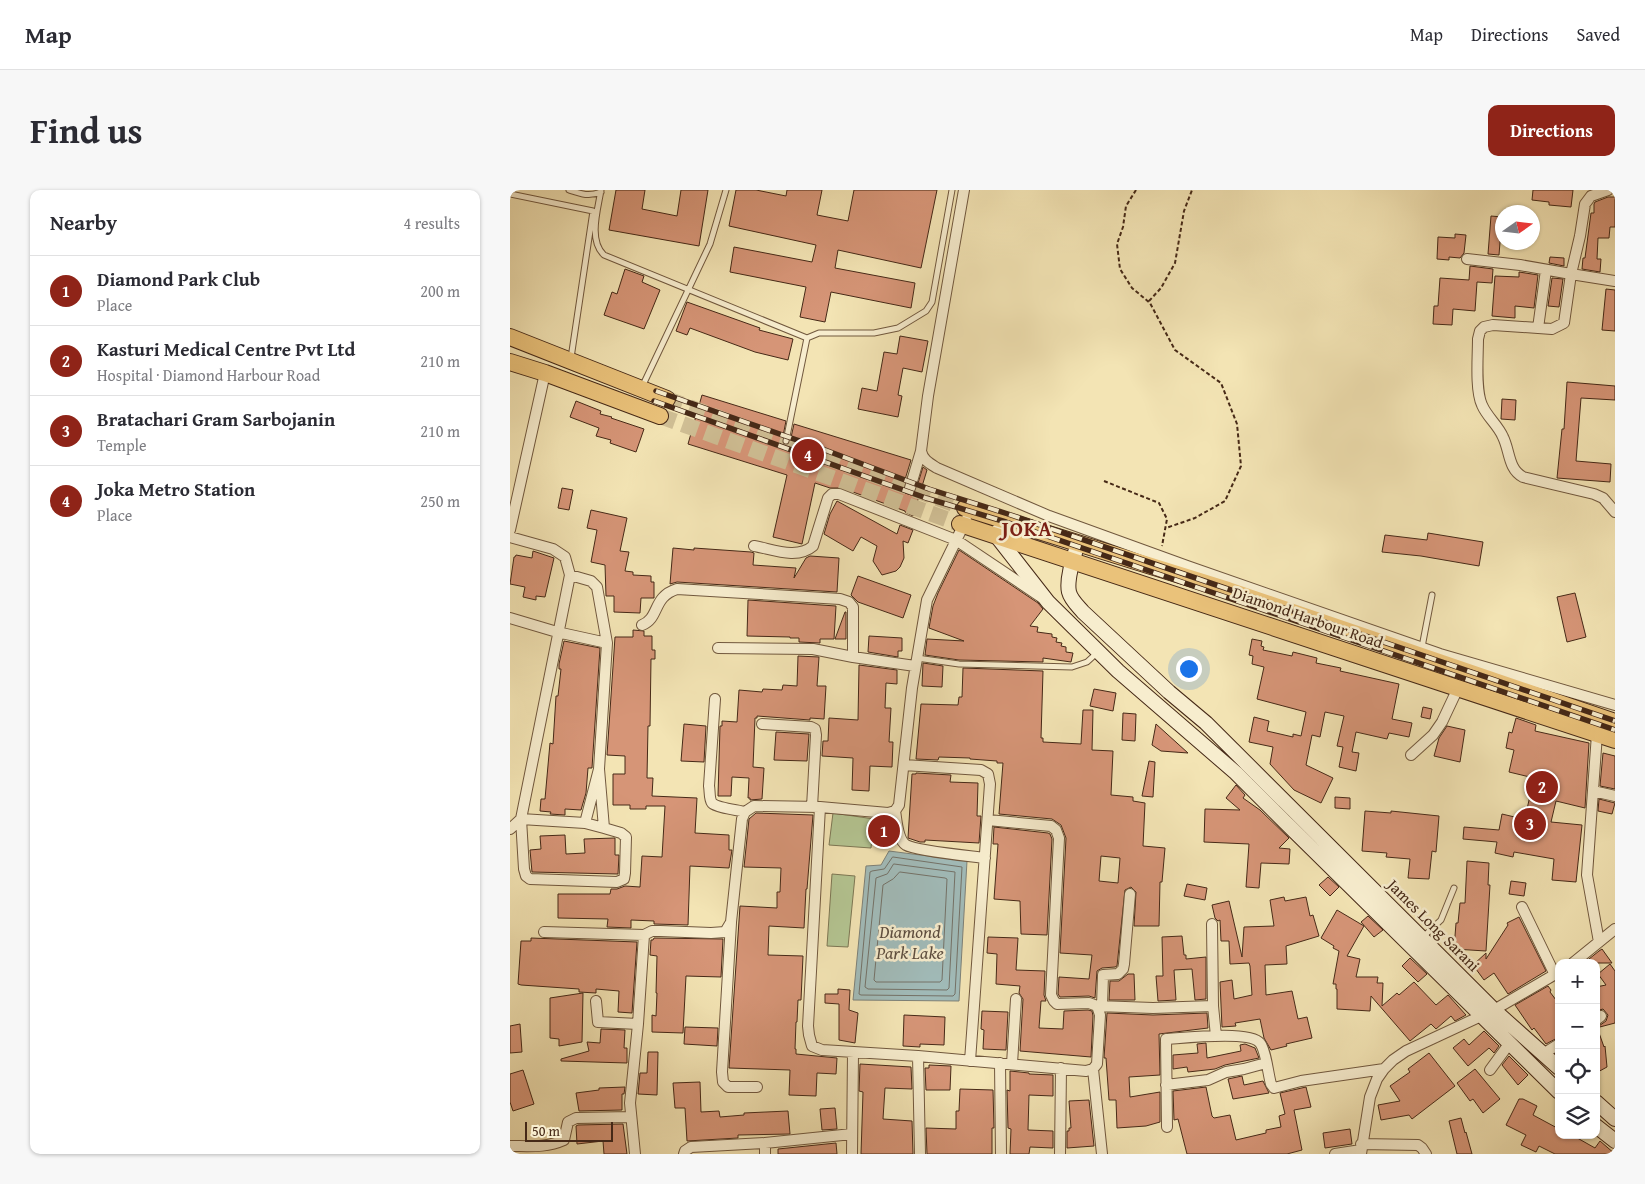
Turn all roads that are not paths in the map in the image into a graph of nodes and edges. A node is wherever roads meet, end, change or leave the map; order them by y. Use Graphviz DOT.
graph roads {
  1 [pos="569,190"];
  2 [pos="726,190"];
  3 [pos="952,190"];
  4 [pos="964,190"];
  5 [pos="1608,190"];
  6 [pos="601,191"];
  7 [pos="510,194"];
  8 [pos="1467,259"];
  9 [pos="1546,270"];
  10 [pos="1571,274"];
  11 [pos="1615,281"];
  12 [pos="688,289"];
  13 [pos="1538,328"];
  14 [pos="510,337"];
  15 [pos="807,338"];
  16 [pos="570,361"];
  17 [pos="510,362"];
  18 [pos="545,373"];
  19 [pos="641,389"];
  20 [pos="667,399"];
  21 [pos="660,416"];
  22 [pos="786,442"];
  23 [pos="920,451"];
  24 [pos="910,488"];
  25 [pos="967,509"];
  26 [pos="1615,512"];
  27 [pos="998,518"];
  28 [pos="962,525"];
  29 [pos="510,530"];
  30 [pos="510,537"];
  31 [pos="998,538"];
  32 [pos="956,540"];
  33 [pos="1078,543"];
  34 [pos="754,546"];
  35 [pos="1072,562"];
  36 [pos="570,575"];
  37 [pos="1432,595"];
  38 [pos="1048,602"];
  39 [pos="510,618"];
  40 [pos="642,625"];
  41 [pos="557,632"];
  42 [pos="607,643"];
  43 [pos="1422,647"];
  44 [pos="718,648"];
  45 [pos="1098,652"];
  46 [pos="853,657"];
  47 [pos="916,662"];
  48 [pos="1458,688"];
  49 [pos="715,699"];
  50 [pos="1615,705"];
  51 [pos="1615,722"];
  52 [pos="762,724"];
  53 [pos="1597,734"];
  54 [pos="1615,740"];
  55 [pos="1411,755"];
  56 [pos="904,765"];
  57 [pos="599,769"];
  58 [pos="1593,790"];
  59 [pos="1615,796"];
  60 [pos="816,807"];
  61 [pos="895,811"];
  62 [pos="745,812"];
  63 [pos="521,819"];
  64 [pos="988,820"];
  65 [pos="585,823"];
  66 [pos="510,828"];
  67 [pos="604,828"];
  68 [pos="985,858"];
  69 [pos="1454,888"];
  70 [pos="1130,894"];
  71 [pos="1522,907"];
  72 [pos="732,922"];
  73 [pos="1212,924"];
  74 [pos="1615,929"];
  75 [pos="544,932"];
  76 [pos="644,935"];
  77 [pos="1422,938"];
  78 [pos="1599,942"];
  79 [pos="1578,959"];
  80 [pos="1555,969"];
  81 [pos="1555,974"];
  82 [pos="1016,999"];
  83 [pos="596,1001"];
  84 [pos="1100,1006"];
  85 [pos="1213,1006"];
  86 [pos="1488,1013"];
  87 [pos="638,1024"];
  88 [pos="1216,1036"];
  89 [pos="1509,1044"];
  90 [pos="1555,1046"];
  91 [pos="853,1052"];
  92 [pos="1542,1054"];
  93 [pos="918,1056"];
  94 [pos="970,1061"];
  95 [pos="1000,1063"];
  96 [pos="1266,1063"];
  97 [pos="1012,1064"];
  98 [pos="1555,1065"];
  99 [pos="1061,1068"];
  100 [pos="1093,1069"];
  101 [pos="1384,1069"];
  102 [pos="1490,1070"];
  103 [pos="1166,1085"];
  104 [pos="757,1088"];
  105 [pos="1555,1088"];
  106 [pos="1600,1106"];
  107 [pos="631,1117"];
  108 [pos="1615,1119"];
  109 [pos="1168,1127"];
  110 [pos="1600,1129"];
  111 [pos="852,1134"];
  112 [pos="1615,1141"];
  113 [pos="765,1143"];
  114 [pos="516,1149"];
  115 [pos="1361,1149"];
  116 [pos="635,1154"];
  117 [pos="684,1154"];
  118 [pos="765,1154"];
  119 [pos="852,1154"];
  120 [pos="920,1154"];
  121 [pos="1001,1154"];
  122 [pos="1060,1154"];
  123 [pos="1102,1154"];
  124 [pos="1335,1154"];
  125 [pos="1426,1154"];
  1 -- 6 [label="lane"];
  2 -- 12 [label="lane"];
  3 -- 15 [label="lane"];
  4 -- 23 [label="street"];
  5 -- 10 [label="street"];
  6 -- 12 [label="lane"];
  7 -- 16 [label="lane"];
  8 -- 9 [label="street"];
  9 -- 10 [label="street"];
  9 -- 13 [label="street"];
  10 -- 11 [label="street"];
  10 -- 13 [label="street"];
  12 -- 15 [label="lane"];
  12 -- 19 [label="lane"];
  13 -- 26 [label="street"];
  14 -- 16 [label="highway"];
  15 -- 22 [label="lane"];
  16 -- 19 [label="highway"];
  17 -- 18 [label="highway"];
  18 -- 21 [label="highway"];
  18 -- 29 [label="street"];
  19 -- 20 [label="highway"];
  23 -- 24 [label="street"];
  23 -- 43 [label="street"];
  25 -- 27 [label="highway, Diamond Harbour Road"];
  25 -- 28 [label="street"];
  27 -- 31 [label="main road"];
  27 -- 33 [label="highway, Diamond Harbour Road"];
  28 -- 31 [label="highway, Diamond Harbour Road"];
  28 -- 32 [label="street"];
  30 -- 36 [label="street"];
  31 -- 35 [label="highway, Diamond Harbour Road"];
  31 -- 38 [label="main road"];
  32 -- 34 [label="street"];
  32 -- 38 [label="street"];
  32 -- 47 [label="street"];
  33 -- 35 [label="main road, James Long Sarani"];
  33 -- 51 [label="highway, Diamond Harbour Road"];
  35 -- 48 [label="highway, Diamond Harbour Road"];
  35 -- 77 [label="main road, James Long Sarani"];
  36 -- 41 [label="street"];
  36 -- 42 [label="street"];
  37 -- 43 [label="lane"];
  38 -- 45 [label="main road"];
  39 -- 41 [label="street"];
  40 -- 46 [label="street"];
  41 -- 42 [label="street"];
  41 -- 63 [label="street"];
  42 -- 57 [label="street"];
  43 -- 50 [label="street"];
  44 -- 46 [label="street"];
  45 -- 47 [label="lane"];
  45 -- 86 [label="main road"];
  46 -- 47 [label="street"];
  47 -- 56 [label="street"];
  48 -- 53 [label="highway, Diamond Harbour Road"];
  48 -- 55 [label="street"];
  49 -- 62 [label="street"];
  52 -- 60 [label="street"];
  53 -- 54 [label="highway, Diamond Harbour Road"];
  53 -- 58 [label="street"];
  56 -- 61 [label="street"];
  56 -- 64 [label="street"];
  57 -- 65 [label="street"];
  57 -- 67 [label="street"];
  58 -- 59 [label="street"];
  58 -- 78 [label="street"];
  60 -- 61 [label="street"];
  60 -- 62 [label="street"];
  60 -- 91 [label="street"];
  61 -- 68 [label="street"];
  62 -- 72 [label="street"];
  63 -- 65 [label="street"];
  63 -- 66 [label="street"];
  63 -- 67 [label="street"];
  64 -- 68 [label="street"];
  64 -- 84 [label="street"];
  65 -- 67 [label="street"];
  68 -- 94 [label="street"];
  69 -- 77 [label="lane"];
  70 -- 84 [label="street"];
  71 -- 80 [label="street"];
  72 -- 76 [label="street"];
  72 -- 104 [label="street"];
  73 -- 85 [label="street"];
  74 -- 78 [label="street"];
  75 -- 76 [label="street"];
  76 -- 87 [label="street"];
  77 -- 86 [label="main road, James Long Sarani"];
  78 -- 79 [label="street"];
  81 -- 86 [label="street"];
  82 -- 97 [label="street"];
  83 -- 87 [label="street"];
  84 -- 85 [label="street"];
  84 -- 100 [label="street"];
  85 -- 88 [label="street"];
  86 -- 89 [label="main road"];
  86 -- 92 [label="main road, James Long Sarani"];
  86 -- 101 [label="street"];
  87 -- 107 [label="street"];
  88 -- 96 [label="street"];
  88 -- 103 [label="street"];
  89 -- 102 [label="street"];
  89 -- 105 [label="main road"];
  90 -- 92 [label="street"];
  91 -- 93 [label="street"];
  91 -- 111 [label="street"];
  92 -- 98 [label="main road, James Long Sarani"];
  93 -- 94 [label="street"];
  93 -- 120 [label="street"];
  94 -- 95 [label="street"];
  95 -- 97 [label="street"];
  95 -- 121 [label="street"];
  96 -- 101 [label="street"];
  96 -- 103 [label="street"];
  97 -- 99 [label="street"];
  99 -- 100 [label="street"];
  99 -- 122 [label="street"];
  100 -- 123 [label="street"];
  101 -- 115 [label="street"];
  103 -- 109 [label="street"];
  106 -- 108 [label="main road"];
  107 -- 114 [label="street"];
  107 -- 116 [label="street"];
  110 -- 112 [label="main road"];
  111 -- 113 [label="street"];
  111 -- 119 [label="street"];
  113 -- 117 [label="street"];
  113 -- 118 [label="street"];
  115 -- 124 [label="street"];
  115 -- 125 [label="street"];
}
